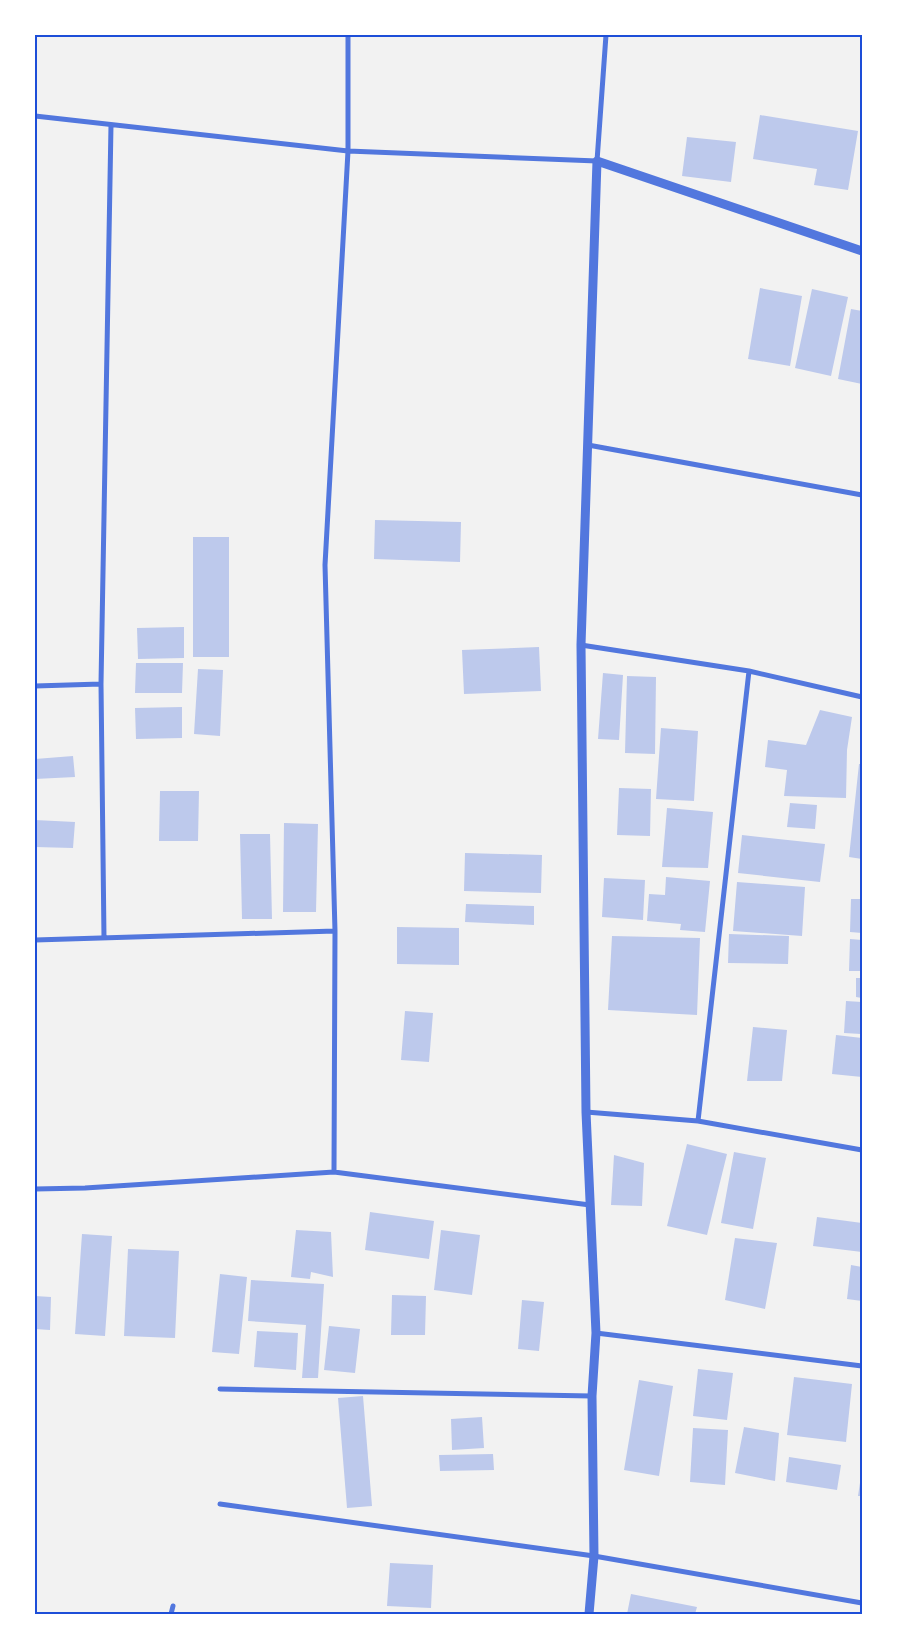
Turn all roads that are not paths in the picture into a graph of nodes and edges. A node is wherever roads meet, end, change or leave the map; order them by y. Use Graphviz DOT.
graph roads {
  1 [pos="348,35"];
  2 [pos="606,35"];
  3 [pos="35,116"];
  4 [pos="111,125"];
  5 [pos="348,151"];
  6 [pos="597,161"];
  7 [pos="862,251"];
  8 [pos="588,445"];
  9 [pos="862,495"];
  10 [pos="581,645"];
  11 [pos="750,671"];
  12 [pos="102,684"];
  13 [pos="35,686"];
  14 [pos="862,697"];
  15 [pos="335,930"];
  16 [pos="104,938"];
  17 [pos="35,940"];
  18 [pos="586,1112"];
  19 [pos="698,1121"];
  20 [pos="862,1150"];
  21 [pos="334,1172"];
  22 [pos="35,1189"];
  23 [pos="590,1205"];
  24 [pos="596,1333"];
  25 [pos="862,1366"];
  26 [pos="220,1389"];
  27 [pos="592,1396"];
  28 [pos="220,1504"];
  29 [pos="594,1556"];
  30 [pos="862,1604"];
  31 [pos="173,1606"];
  32 [pos="171,1614"];
  33 [pos="589,1614"];
  1 -- 5 [label="street"];
  2 -- 6 [label="street"];
  3 -- 4 [label="street"];
  4 -- 5 [label="street"];
  4 -- 12 [label="street"];
  5 -- 6 [label="street"];
  5 -- 15 [label="street"];
  6 -- 7 [label="street"];
  6 -- 8 [label="street"];
  8 -- 9 [label="street"];
  8 -- 10 [label="street"];
  10 -- 11 [label="street"];
  10 -- 18 [label="street"];
  11 -- 14 [label="street"];
  11 -- 19 [label="street"];
  12 -- 13 [label="street"];
  12 -- 16 [label="street"];
  15 -- 16 [label="street"];
  15 -- 21 [label="street"];
  16 -- 17 [label="street"];
  18 -- 19 [label="street"];
  18 -- 23 [label="street"];
  19 -- 20 [label="street"];
  21 -- 22 [label="street"];
  21 -- 23 [label="street"];
  23 -- 24 [label="street"];
  24 -- 25 [label="street"];
  24 -- 27 [label="street"];
  26 -- 27 [label="street"];
  27 -- 29 [label="street"];
  28 -- 29 [label="street"];
  29 -- 30 [label="street"];
  29 -- 33 [label="street"];
  31 -- 32 [label="street"];
}
